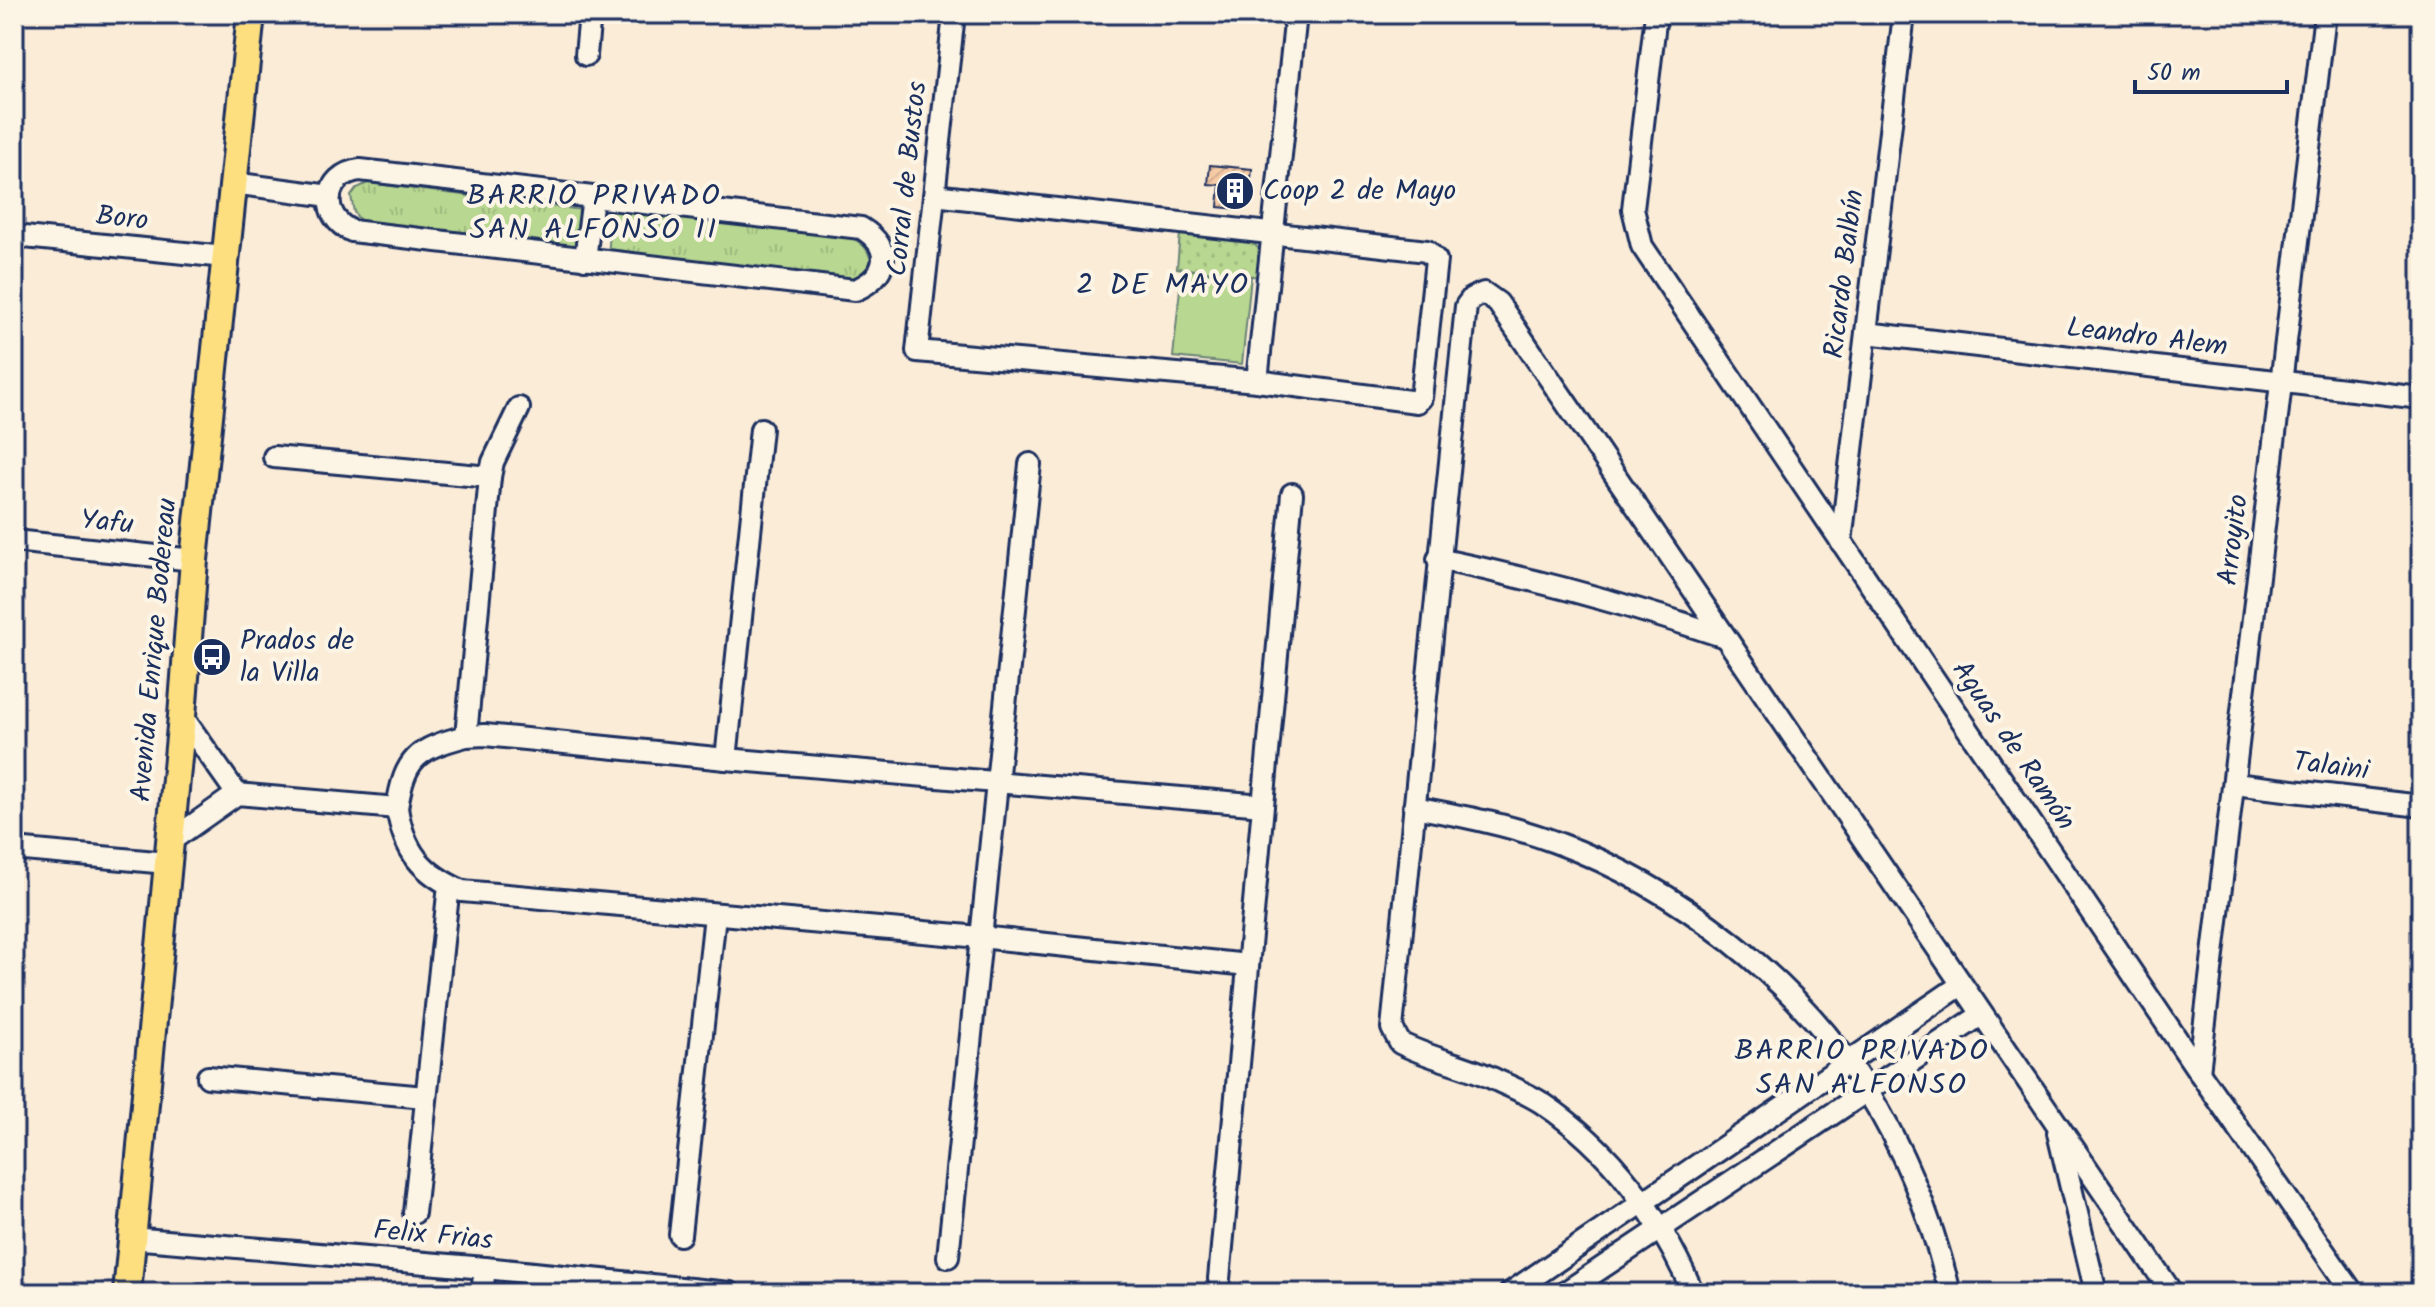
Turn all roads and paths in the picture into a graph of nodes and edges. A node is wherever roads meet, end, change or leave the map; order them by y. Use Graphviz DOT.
graph roads {
  1 [pos="251,14"];
  2 [pos="590,14"];
  3 [pos="954,14"];
  4 [pos="1296,14"];
  5 [pos="1656,14"];
  6 [pos="1904,14"];
  7 [pos="2325,14"];
  8 [pos="586,55"];
  9 [pos="233,183"];
  10 [pos="934,195"];
  11 [pos="330,196"];
  12 [pos="593,197"];
  13 [pos="1273,233"];
  14 [pos="14,236"];
  15 [pos="225,257"];
  16 [pos="585,259"];
  17 [pos="1866,333"];
  18 [pos="1257,381"];
  19 [pos="2281,381"];
  20 [pos="2421,398"];
  21 [pos="519,408"];
  22 [pos="761,429"];
  23 [pos="274,457"];
  24 [pos="1030,464"];
  25 [pos="490,477"];
  26 [pos="1292,494"];
  27 [pos="14,541"];
  28 [pos="1841,542"];
  29 [pos="1438,559"];
  30 [pos="194,560"];
  31 [pos="1725,637"];
  32 [pos="182,716"];
  33 [pos="466,736"];
  34 [pos="726,759"];
  35 [pos="996,782"];
  36 [pos="2234,784"];
  37 [pos="237,794"];
  38 [pos="1263,805"];
  39 [pos="2421,806"];
  40 [pos="1414,807"];
  41 [pos="397,808"];
  42 [pos="14,849"];
  43 [pos="168,852"];
  44 [pos="449,885"];
  45 [pos="715,915"];
  46 [pos="980,937"];
  47 [pos="1248,965"];
  48 [pos="1961,985"];
  49 [pos="1981,1015"];
  50 [pos="1848,1062"];
  51 [pos="2199,1072"];
  52 [pos="208,1077"];
  53 [pos="1867,1090"];
  54 [pos="425,1097"];
  55 [pos="2054,1120"];
  56 [pos="1644,1202"];
  57 [pos="414,1213"];
  58 [pos="1662,1228"];
  59 [pos="680,1235"];
  60 [pos="131,1238"];
  61 [pos="948,1257"];
  62 [pos="485,1268"];
  63 [pos="1219,1279"];
  64 [pos="127,1293"];
  65 [pos="482,1293"];
  66 [pos="730,1293"];
  67 [pos="1510,1293"];
  68 [pos="1564,1293"];
  69 [pos="1693,1293"];
  70 [pos="1950,1293"];
  71 [pos="2096,1293"];
  72 [pos="2172,1293"];
  73 [pos="2353,1293"];
  1 -- 9 [label="main road, Avenida Enrique Bodereau"];
  2 -- 8 [label="street"];
  3 -- 10 [label="street, Corral de Bustos"];
  4 -- 13 [label="street"];
  5 -- 28 [label="street, Aguas de Ramón"];
  6 -- 17 [label="street, Ricardo Balbín"];
  7 -- 19 [label="street, Arroyito"];
  9 -- 11 [label="street"];
  9 -- 15 [label="main road, Avenida Enrique Bodereau"];
  10 -- 13 [label="street"];
  10 -- 18 [label="street, Corral de Bustos"];
  11 -- 12 [label="street"];
  11 -- 16 [label="street"];
  12 -- 16 [label="street"];
  12 -- 16 [label="street"];
  13 -- 18 [label="street"];
  13 -- 18 [label="street"];
  14 -- 15 [label="street, Boro"];
  15 -- 30 [label="main road, Avenida Enrique Bodereau"];
  17 -- 19 [label="street, Leandro Alem"];
  17 -- 28 [label="street, Ricardo Balbín"];
  19 -- 20 [label="street, Leandro Alem"];
  19 -- 36 [label="street, Arroyito"];
  21 -- 25 [label="street"];
  22 -- 34 [label="street"];
  23 -- 25 [label="street"];
  24 -- 35 [label="street"];
  25 -- 33 [label="street"];
  26 -- 38 [label="street"];
  27 -- 30 [label="street, Yafu"];
  28 -- 51 [label="street, Aguas de Ramón"];
  29 -- 31 [label="street"];
  29 -- 31 [label="street"];
  29 -- 40 [label="street"];
  30 -- 32 [label="main road, Avenida Enrique Bodereau"];
  31 -- 48 [label="street"];
  32 -- 37 [label="street"];
  32 -- 43 [label="main road, Avenida Enrique Bodereau"];
  33 -- 34 [label="street"];
  33 -- 41 [label="street"];
  34 -- 35 [label="street"];
  35 -- 38 [label="street"];
  35 -- 46 [label="street"];
  36 -- 39 [label="street, Talaini"];
  36 -- 51 [label="street, Arroyito"];
  37 -- 41 [label="street"];
  37 -- 43 [label="street"];
  38 -- 47 [label="street"];
  40 -- 50 [label="street"];
  40 -- 56 [label="street"];
  41 -- 44 [label="street"];
  42 -- 43 [label="street"];
  43 -- 60 [label="main road, Avenida Enrique Bodereau"];
  44 -- 45 [label="street"];
  44 -- 54 [label="street"];
  45 -- 46 [label="street"];
  45 -- 59 [label="street"];
  46 -- 47 [label="street"];
  46 -- 61 [label="street"];
  47 -- 63 [label="street"];
  48 -- 49 [label="street"];
  48 -- 50 [label="street"];
  49 -- 53 [label="street"];
  49 -- 55 [label="street"];
  50 -- 53 [label="street"];
  50 -- 56 [label="street"];
  51 -- 73 [label="street, Aguas de Ramón"];
  52 -- 54 [label="street"];
  53 -- 58 [label="street"];
  53 -- 70 [label="street"];
  54 -- 57 [label="street"];
  55 -- 71 [label="street"];
  55 -- 72 [label="street"];
  56 -- 58 [label="street"];
  56 -- 67 [label="street"];
  58 -- 68 [label="street"];
  58 -- 69 [label="street"];
  60 -- 62 [label="street, Felix Frias"];
  60 -- 64 [label="main road, Avenida Enrique Bodereau"];
  62 -- 65 [label="street"];
  62 -- 66 [label="street, Felix Frias"];
}
